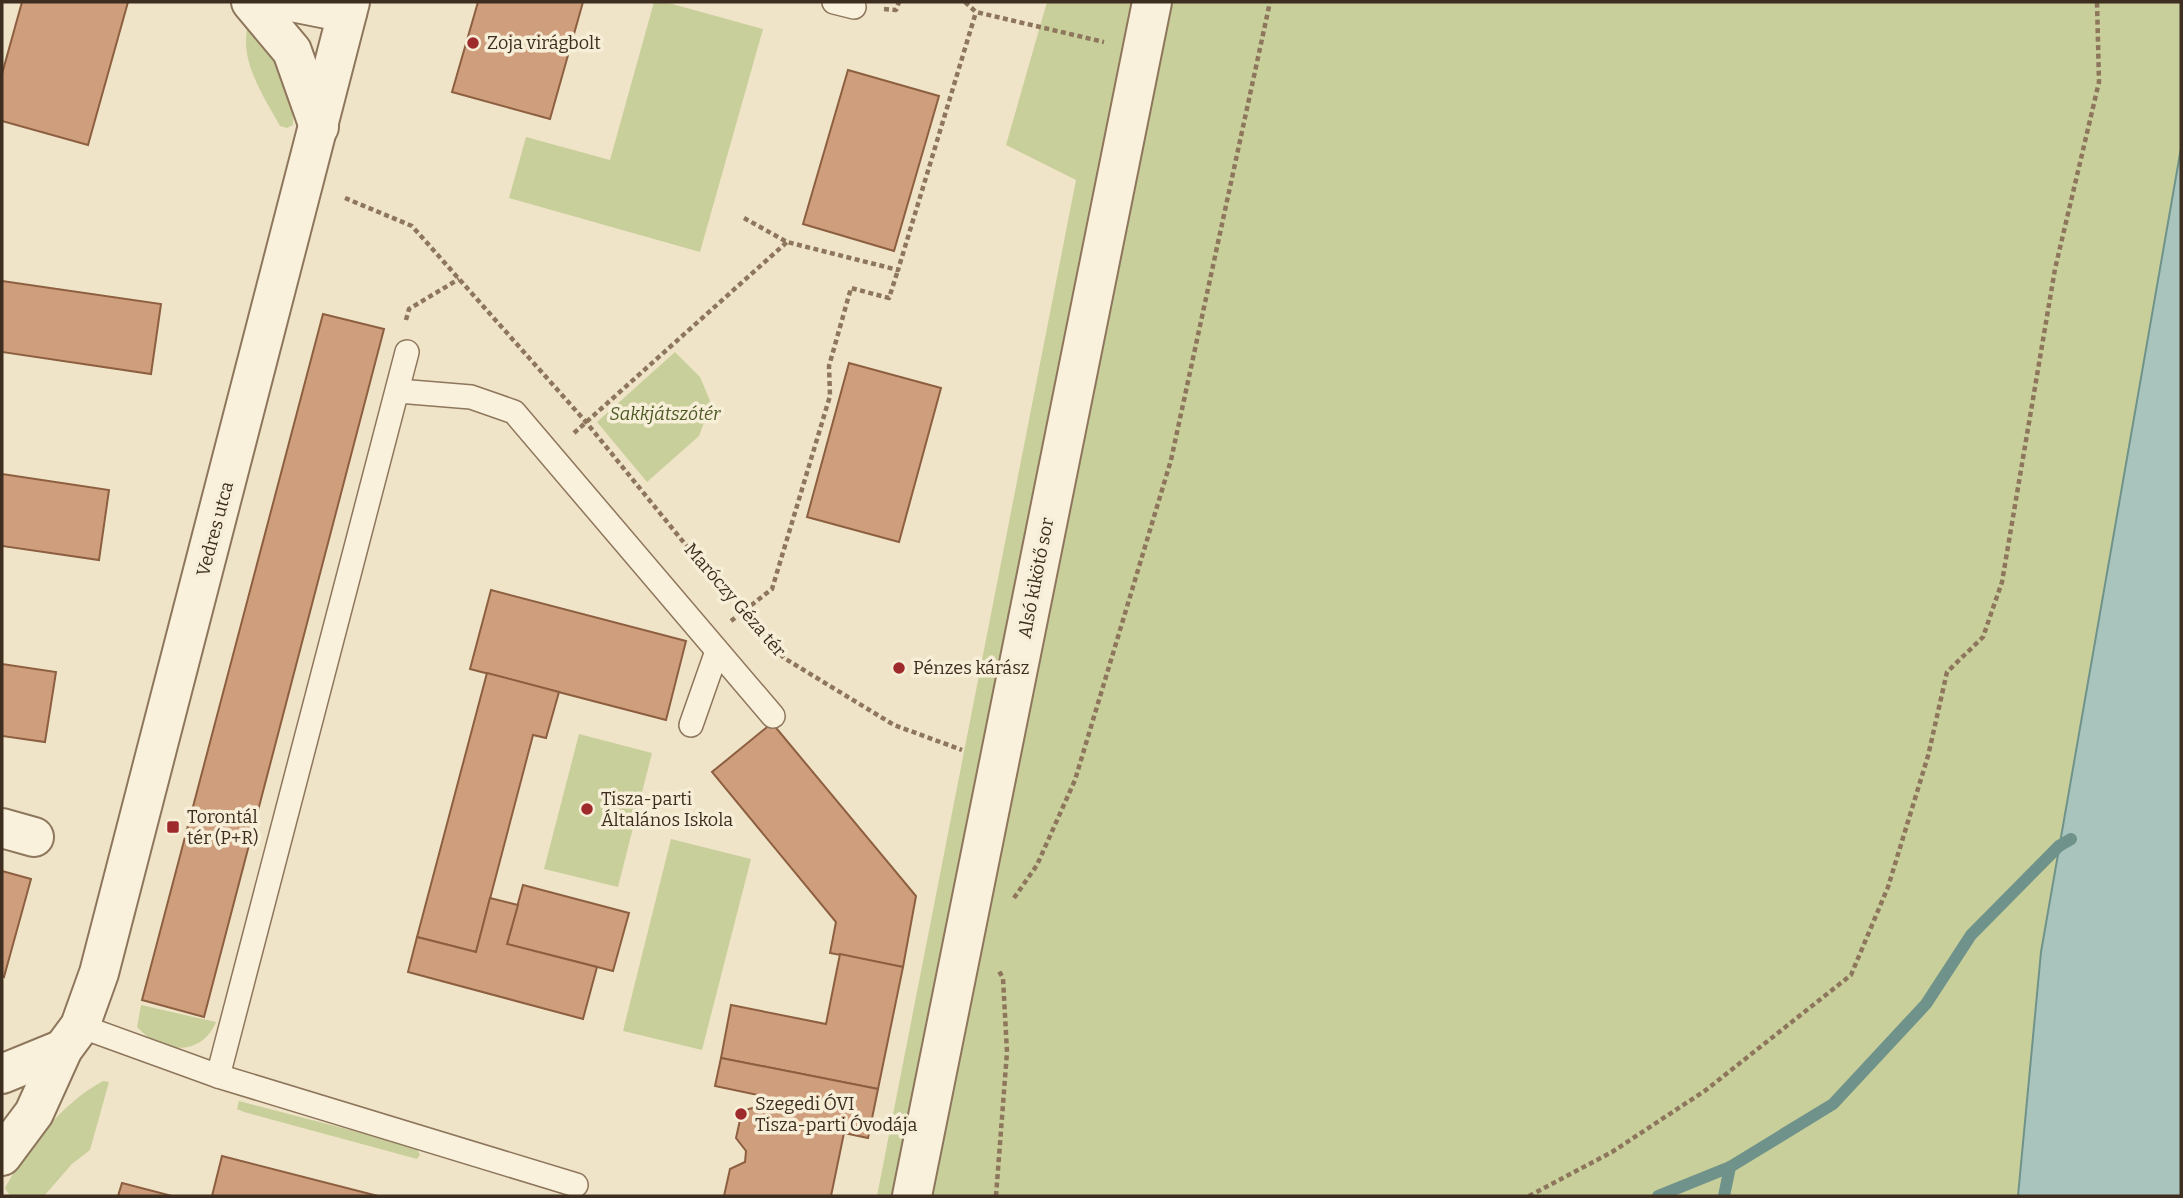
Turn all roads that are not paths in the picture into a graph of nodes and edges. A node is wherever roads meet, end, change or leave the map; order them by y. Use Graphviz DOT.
graph roads {
  1 [pos="251,2"];
  2 [pos="292,2"];
  3 [pos="1152,2"];
  4 [pos="343,6"];
  5 [pos="319,127"];
  6 [pos="407,352"];
  7 [pos="398,391"];
  8 [pos="717,651"];
  9 [pos="773,716"];
  10 [pos="691,725"];
  11 [pos="71,1037"];
  12 [pos="2,1074"];
  13 [pos="218,1076"];
  14 [pos="2,1156"];
  15 [pos="576,1185"];
  16 [pos="912,1196"];
  1 -- 5 [label="street"];
  2 -- 4 [label="street"];
  3 -- 16 [label="street, Alsó kikötő sor"];
  4 -- 5 [label="street, Vedres utca"];
  5 -- 11 [label="street, Vedres utca"];
  6 -- 7 [label="lane"];
  7 -- 8 [label="lane"];
  7 -- 13 [label="lane"];
  8 -- 9 [label="lane"];
  8 -- 10 [label="lane"];
  11 -- 12 [label="street"];
  11 -- 13 [label="lane"];
  11 -- 14 [label="street, Vedres utca"];
  13 -- 15 [label="lane"];
}
